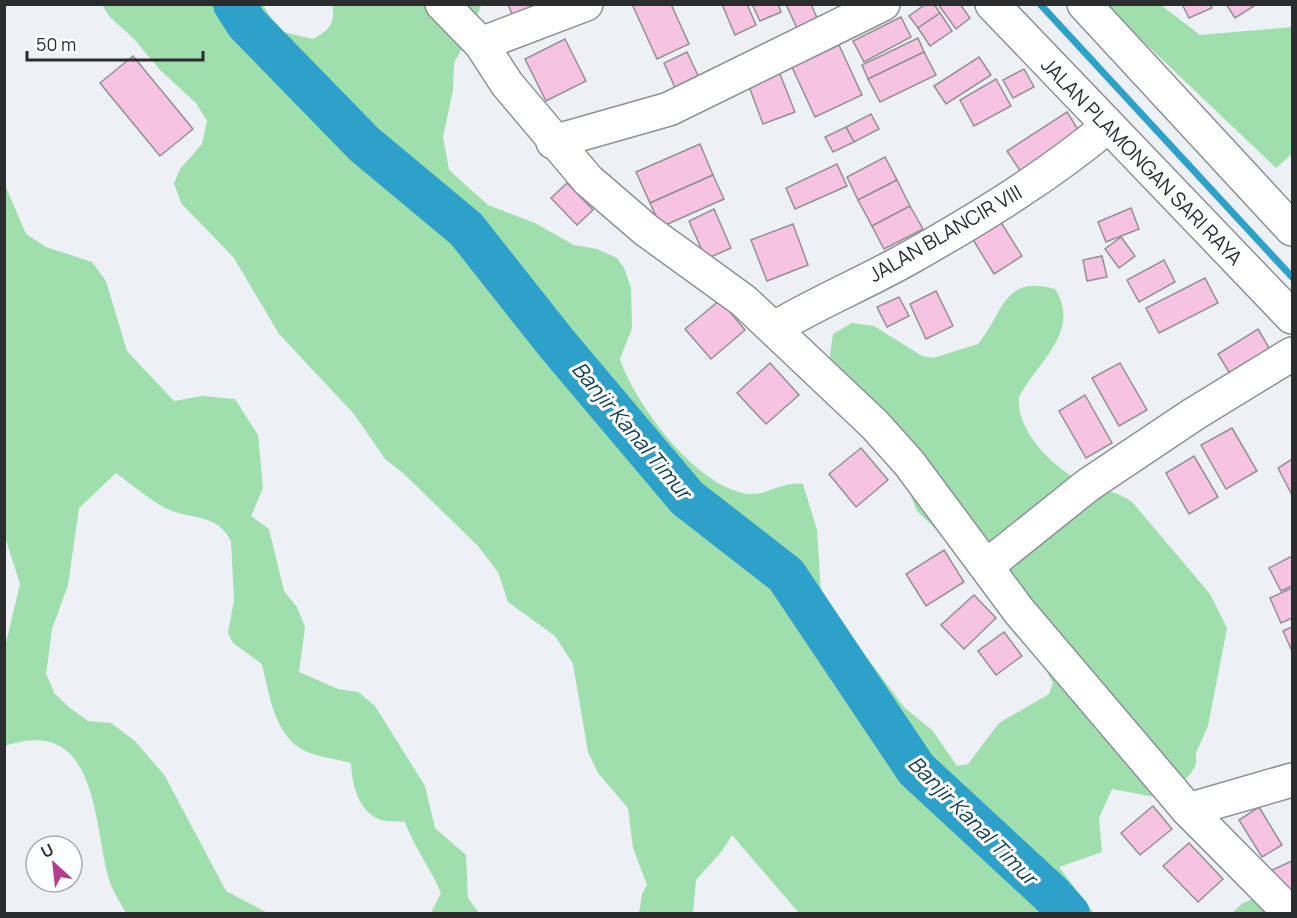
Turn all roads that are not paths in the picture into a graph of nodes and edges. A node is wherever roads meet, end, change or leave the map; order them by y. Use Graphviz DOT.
graph roads {
  1 [pos="442,4"];
  2 [pos="586,4"];
  3 [pos="883,4"];
  4 [pos="992,4"];
  5 [pos="1084,4"];
  6 [pos="481,44"];
  7 [pos="1108,126"];
  8 [pos="553,142"];
  9 [pos="1293,229"];
  10 [pos="1293,317"];
  11 [pos="775,328"];
  12 [pos="1293,354"];
  13 [pos="988,565"];
  14 [pos="1293,780"];
  15 [pos="1188,810"];
  16 [pos="1292,914"];
  1 -- 6 [label="street"];
  2 -- 6 [label="street"];
  3 -- 8 [label="street"];
  4 -- 7 [label="street, JALAN PLAMONGAN SARI RAYA"];
  5 -- 9 [label="street"];
  6 -- 8 [label="street"];
  7 -- 10 [label="street, JALAN PLAMONGAN SARI RAYA"];
  7 -- 11 [label="street, JALAN BLANCIR VIII"];
  8 -- 11 [label="street"];
  11 -- 13 [label="street"];
  12 -- 13 [label="street"];
  13 -- 15 [label="street"];
  14 -- 15 [label="street"];
  15 -- 16 [label="street"];
}
